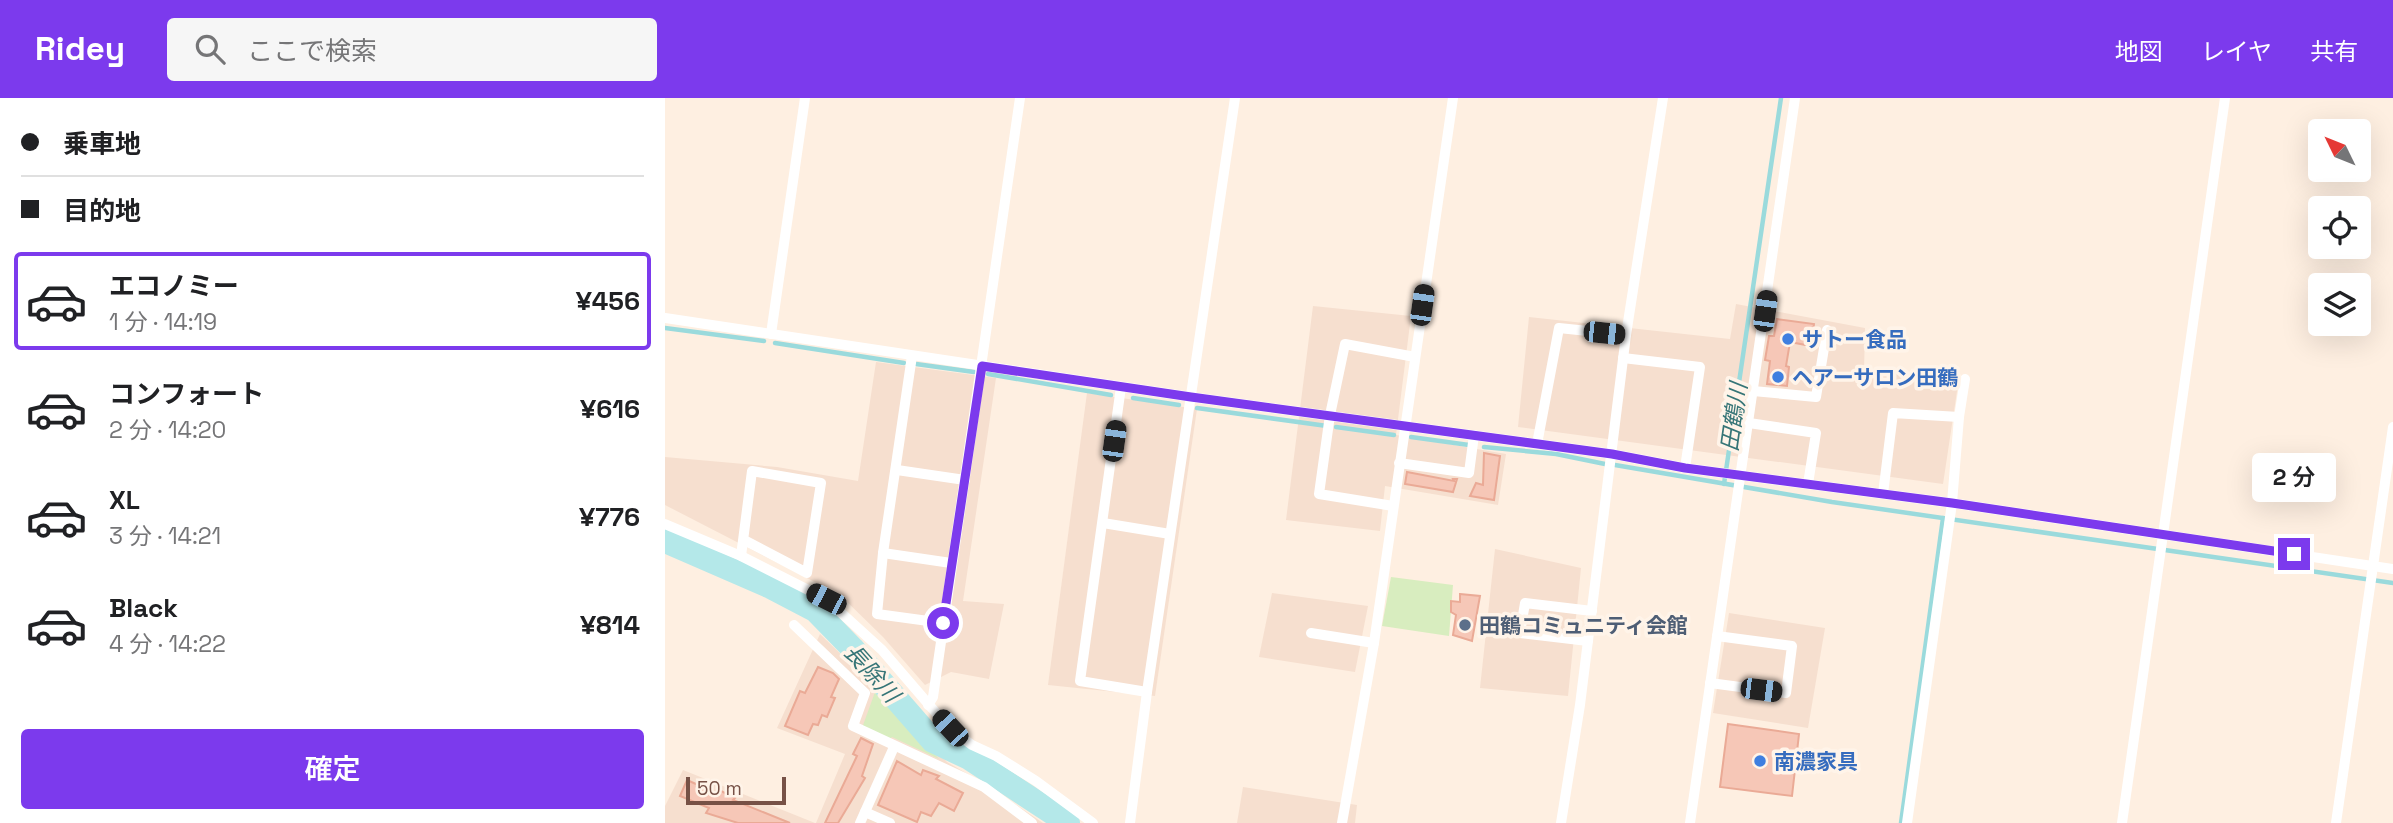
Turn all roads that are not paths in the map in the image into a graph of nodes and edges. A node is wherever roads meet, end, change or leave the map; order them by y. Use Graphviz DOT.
graph roads {
  1 [pos="805,98"];
  2 [pos="1020,98"];
  3 [pos="1234,98"];
  4 [pos="1453,98"];
  5 [pos="1663,98"];
  6 [pos="1795,98"];
  7 [pos="2225,98"];
  8 [pos="665,318"];
  9 [pos="1827,330"];
  10 [pos="771,334"];
  11 [pos="1626,335"];
  12 [pos="912,356"];
  13 [pos="1415,357"];
  14 [pos="1623,358"];
  15 [pos="982,366"];
  16 [pos="1965,379"];
  17 [pos="1121,387"];
  18 [pos="1753,391"];
  19 [pos="1191,397"];
  20 [pos="1329,415"];
  21 [pos="1959,417"];
  22 [pos="1749,423"];
  23 [pos="1405,425"];
  24 [pos="2393,427"];
  25 [pos="1474,435"];
  26 [pos="1537,444"];
  27 [pos="1612,454"];
  28 [pos="1399,463"];
  29 [pos="1685,468"];
  30 [pos="897,470"];
  31 [pos="1739,476"];
  32 [pos="965,480"];
  33 [pos="1808,484"];
  34 [pos="1883,494"];
  35 [pos="1393,506"];
  36 [pos="1952,507"];
  37 [pos="1103,523"];
  38 [pos="665,524"];
  39 [pos="1170,534"];
  40 [pos="2162,538"];
  41 [pos="744,540"];
  42 [pos="883,553"];
  43 [pos="741,556"];
  44 [pos="951,564"];
  45 [pos="2372,568"];
  46 [pos="2393,569"];
  47 [pos="1592,611"];
  48 [pos="943,623"];
  49 [pos="794,625"];
  50 [pos="1311,633"];
  51 [pos="1717,636"];
  52 [pos="1588,641"];
  53 [pos="1374,643"];
  54 [pos="1710,683"];
  55 [pos="1147,692"];
  56 [pos="928,705"];
  57 [pos="894,747"];
  58 [pos="865,812"];
  59 [pos="860,823"];
  60 [pos="890,823"];
  61 [pos="1032,823"];
  62 [pos="1093,823"];
  63 [pos="1130,823"];
  64 [pos="1342,823"];
  65 [pos="1561,823"];
  66 [pos="1690,823"];
  67 [pos="1907,823"];
  68 [pos="2122,823"];
  69 [pos="2336,823"];
  1 -- 10 [label="street"];
  2 -- 15 [label="street"];
  3 -- 19 [label="street"];
  4 -- 13 [label="street"];
  5 -- 11 [label="street"];
  6 -- 18 [label="street"];
  7 -- 40 [label="street"];
  8 -- 10 [label="street"];
  9 -- 18 [label="street"];
  10 -- 12 [label="street"];
  11 -- 14 [label="street"];
  11 -- 26 [label="street"];
  12 -- 15 [label="street"];
  12 -- 30 [label="street"];
  13 -- 20 [label="street"];
  13 -- 23 [label="street"];
  14 -- 27 [label="street"];
  14 -- 29 [label="street"];
  15 -- 17 [label="street"];
  15 -- 32 [label="street"];
  16 -- 21 [label="street"];
  17 -- 19 [label="street"];
  17 -- 37 [label="street"];
  18 -- 22 [label="street"];
  19 -- 20 [label="street"];
  19 -- 39 [label="street"];
  20 -- 23 [label="street"];
  20 -- 35 [label="street"];
  21 -- 34 [label="street"];
  21 -- 36 [label="street"];
  22 -- 31 [label="street"];
  22 -- 33 [label="street"];
  23 -- 25 [label="street"];
  23 -- 28 [label="street"];
  24 -- 45 [label="street"];
  25 -- 26 [label="street"];
  25 -- 28 [label="street"];
  26 -- 27 [label="street"];
  27 -- 29 [label="street"];
  27 -- 47 [label="street"];
  28 -- 35 [label="street"];
  29 -- 31 [label="street"];
  30 -- 32 [label="street"];
  30 -- 42 [label="street"];
  31 -- 33 [label="street"];
  31 -- 51 [label="street"];
  32 -- 44 [label="street"];
  33 -- 34 [label="street"];
  34 -- 36 [label="street"];
  35 -- 53 [label="street"];
  36 -- 40 [label="street"];
  36 -- 67 [label="street"];
  37 -- 39 [label="street"];
  37 -- 55 [label="street"];
  38 -- 43 [label="street"];
  39 -- 55 [label="street"];
  40 -- 45 [label="street"];
  40 -- 68 [label="street"];
  41 -- 41 [label="street"];
  41 -- 43 [label="street"];
  42 -- 44 [label="street"];
  42 -- 48 [label="street"];
  43 -- 56 [label="street"];
  44 -- 48 [label="street"];
  45 -- 46 [label="street"];
  45 -- 69 [label="street"];
  47 -- 52 [label="street"];
  47 -- 52 [label="street"];
  48 -- 56 [label="street"];
  49 -- 57 [label="street"];
  50 -- 53 [label="street"];
  51 -- 54 [label="street"];
  51 -- 54 [label="street"];
  52 -- 65 [label="street"];
  53 -- 64 [label="street"];
  54 -- 66 [label="street"];
  55 -- 63 [label="street"];
  56 -- 62 [label="street"];
  57 -- 58 [label="street"];
  57 -- 61 [label="street"];
  58 -- 59 [label="street"];
  58 -- 60 [label="street"];
}
